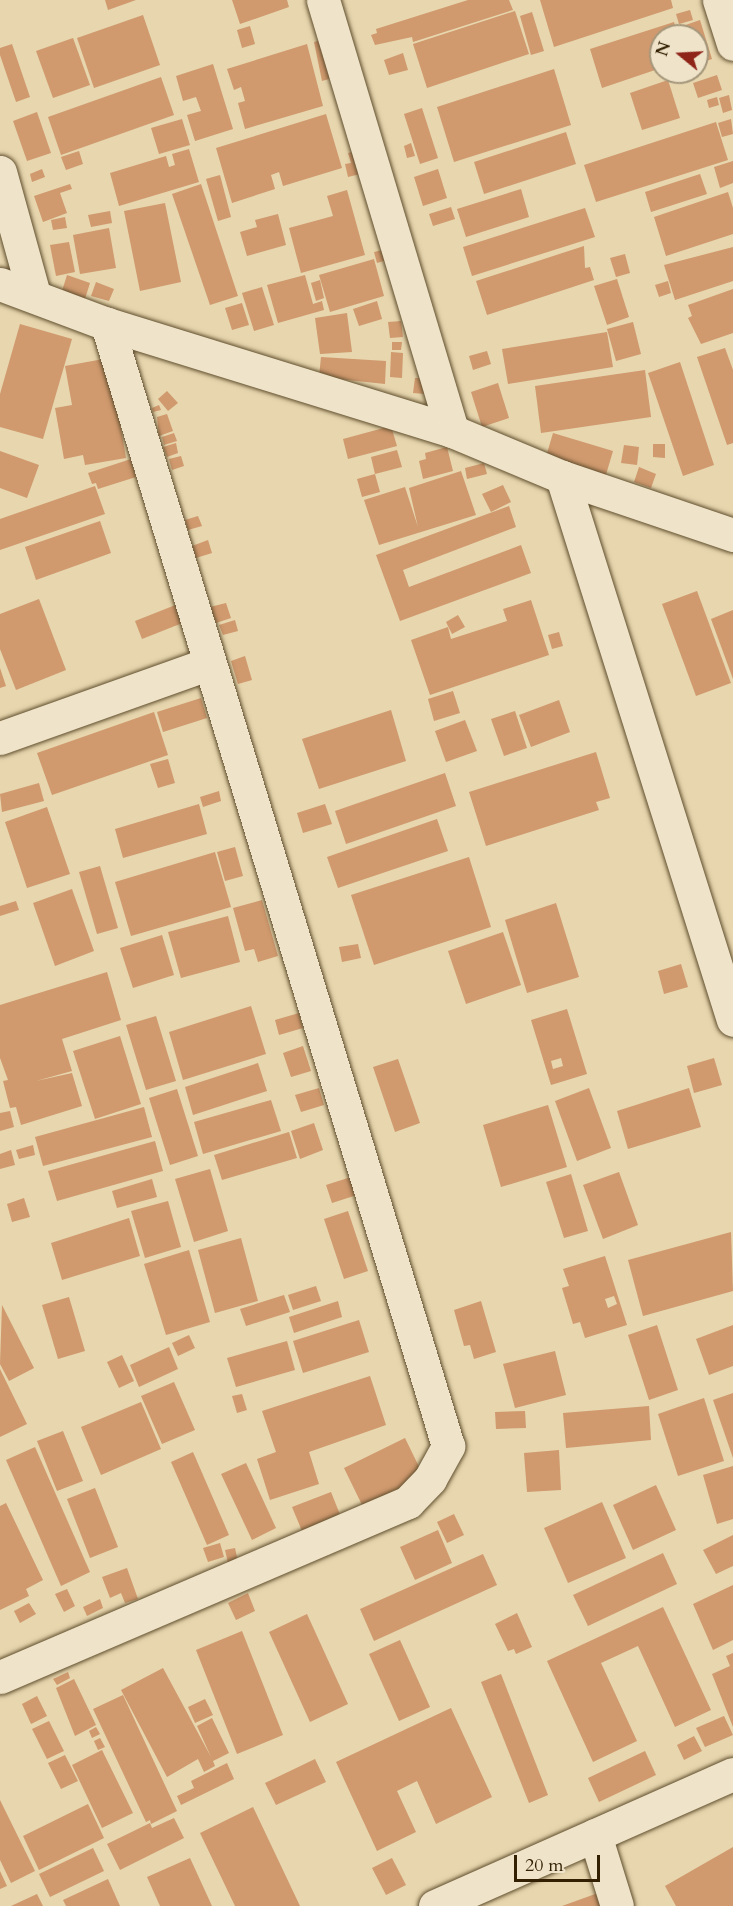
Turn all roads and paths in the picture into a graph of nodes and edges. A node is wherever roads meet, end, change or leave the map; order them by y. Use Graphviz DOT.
graph roads {
  1 [pos="323,0"];
  2 [pos="719,0"];
  3 [pos="733,44"];
  4 [pos="0,172"];
  5 [pos="0,284"];
  6 [pos="34,296"];
  7 [pos="107,324"];
  8 [pos="452,431"];
  9 [pos="562,477"];
  10 [pos="733,535"];
  11 [pos="208,664"];
  12 [pos="0,738"];
  13 [pos="733,1020"];
  14 [pos="0,1677"];
  15 [pos="733,1774"];
  16 [pos="595,1835"];
  17 [pos="435,1906"];
  18 [pos="617,1906"];
  1 -- 8 [label="street"];
  2 -- 3 [label="street"];
  4 -- 6 [label="street"];
  5 -- 6 [label="street"];
  6 -- 7 [label="street"];
  7 -- 8 [label="street"];
  7 -- 11 [label="street"];
  8 -- 9 [label="street"];
  9 -- 10 [label="street"];
  9 -- 13 [label="street"];
  11 -- 12 [label="street"];
  11 -- 14 [label="street"];
  15 -- 16 [label="street"];
  16 -- 17 [label="street"];
  16 -- 18 [label="street"];
}
